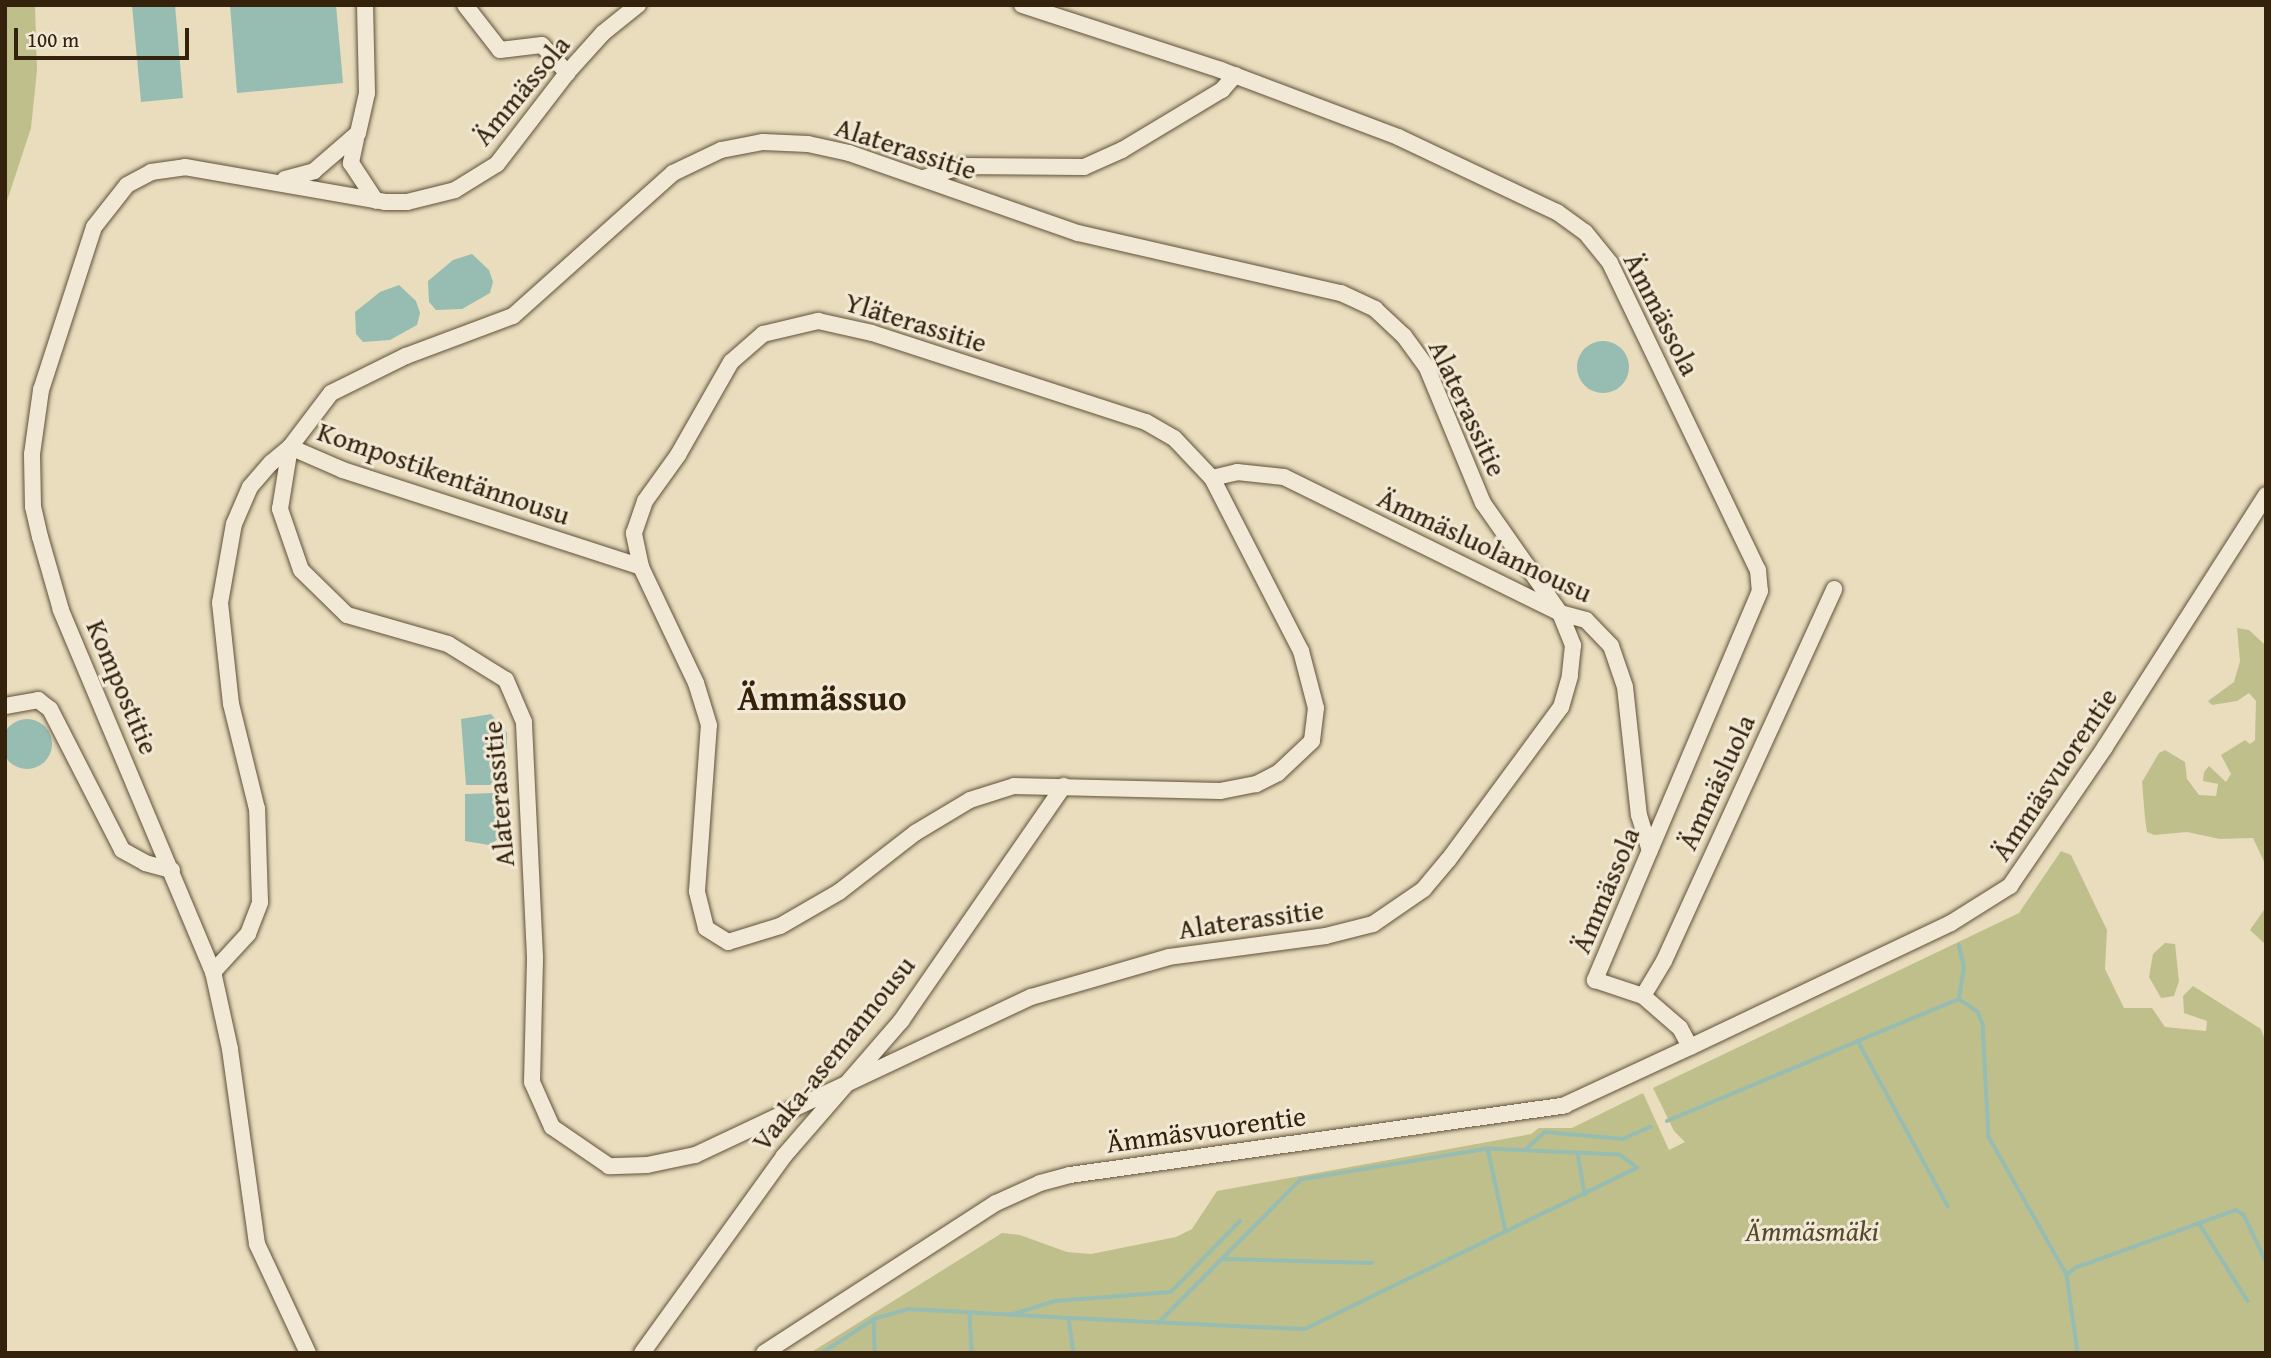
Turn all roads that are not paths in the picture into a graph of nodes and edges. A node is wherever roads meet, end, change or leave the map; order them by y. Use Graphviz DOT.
graph roads {
  1 [pos="365,5"];
  2 [pos="465,5"];
  3 [pos="638,5"];
  4 [pos="1022,5"];
  5 [pos="568,73"];
  6 [pos="1234,75"];
  7 [pos="358,133"];
  8 [pos="924,177"];
  9 [pos="270,180"];
  10 [pos="376,201"];
  11 [pos="290,447"];
  12 [pos="1212,478"];
  13 [pos="2266,495"];
  14 [pos="641,567"];
  15 [pos="1834,589"];
  16 [pos="1560,613"];
  17 [pos="5,706"];
  18 [pos="1064,786"];
  19 [pos="1650,850"];
  20 [pos="172,870"];
  21 [pos="213,972"];
  22 [pos="1643,996"];
  23 [pos="1690,1047"];
  24 [pos="856,1076"];
  25 [pos="308,1353"];
  26 [pos="642,1353"];
  27 [pos="764,1353"];
  1 -- 7 [label="street"];
  2 -- 5 [label="street"];
  3 -- 5 [label="street, Ämmässola"];
  4 -- 6 [label="street, Ämmässola"];
  5 -- 10 [label="street, Ämmässola"];
  6 -- 8 [label="street"];
  6 -- 19 [label="street, Ämmässola"];
  7 -- 9 [label="street"];
  7 -- 10 [label="street"];
  8 -- 11 [label="street, Alaterassitie"];
  8 -- 16 [label="street, Alaterassitie"];
  9 -- 10 [label="street, Ämmässola"];
  9 -- 20 [label="street, Kompostitie"];
  11 -- 14 [label="street, Kompostikentännousu"];
  11 -- 21 [label="street, Kompostikentännousu"];
  11 -- 24 [label="street, Alaterassitie"];
  12 -- 14 [label="street, Yläterassitie"];
  12 -- 16 [label="street, Ämmäsluolannousu"];
  12 -- 18 [label="street, Yläterassitie"];
  13 -- 23 [label="street, Ämmäsvuorentie"];
  14 -- 18 [label="street, Yläterassitie"];
  15 -- 22 [label="street, Ämmäsluola"];
  16 -- 19 [label="street, Ämmäsluolannousu"];
  16 -- 24 [label="street, Alaterassitie"];
  17 -- 20 [label="street"];
  18 -- 24 [label="street, Vaaka-asemannousu"];
  19 -- 22 [label="street, Ämmässola"];
  20 -- 21 [label="street, Kompostitie"];
  21 -- 25 [label="street, Kompostitie"];
  22 -- 23 [label="street"];
  23 -- 27 [label="street, Ämmäsvuorentie"];
  24 -- 26 [label="street, Vaaka-asemannousu"];
}
